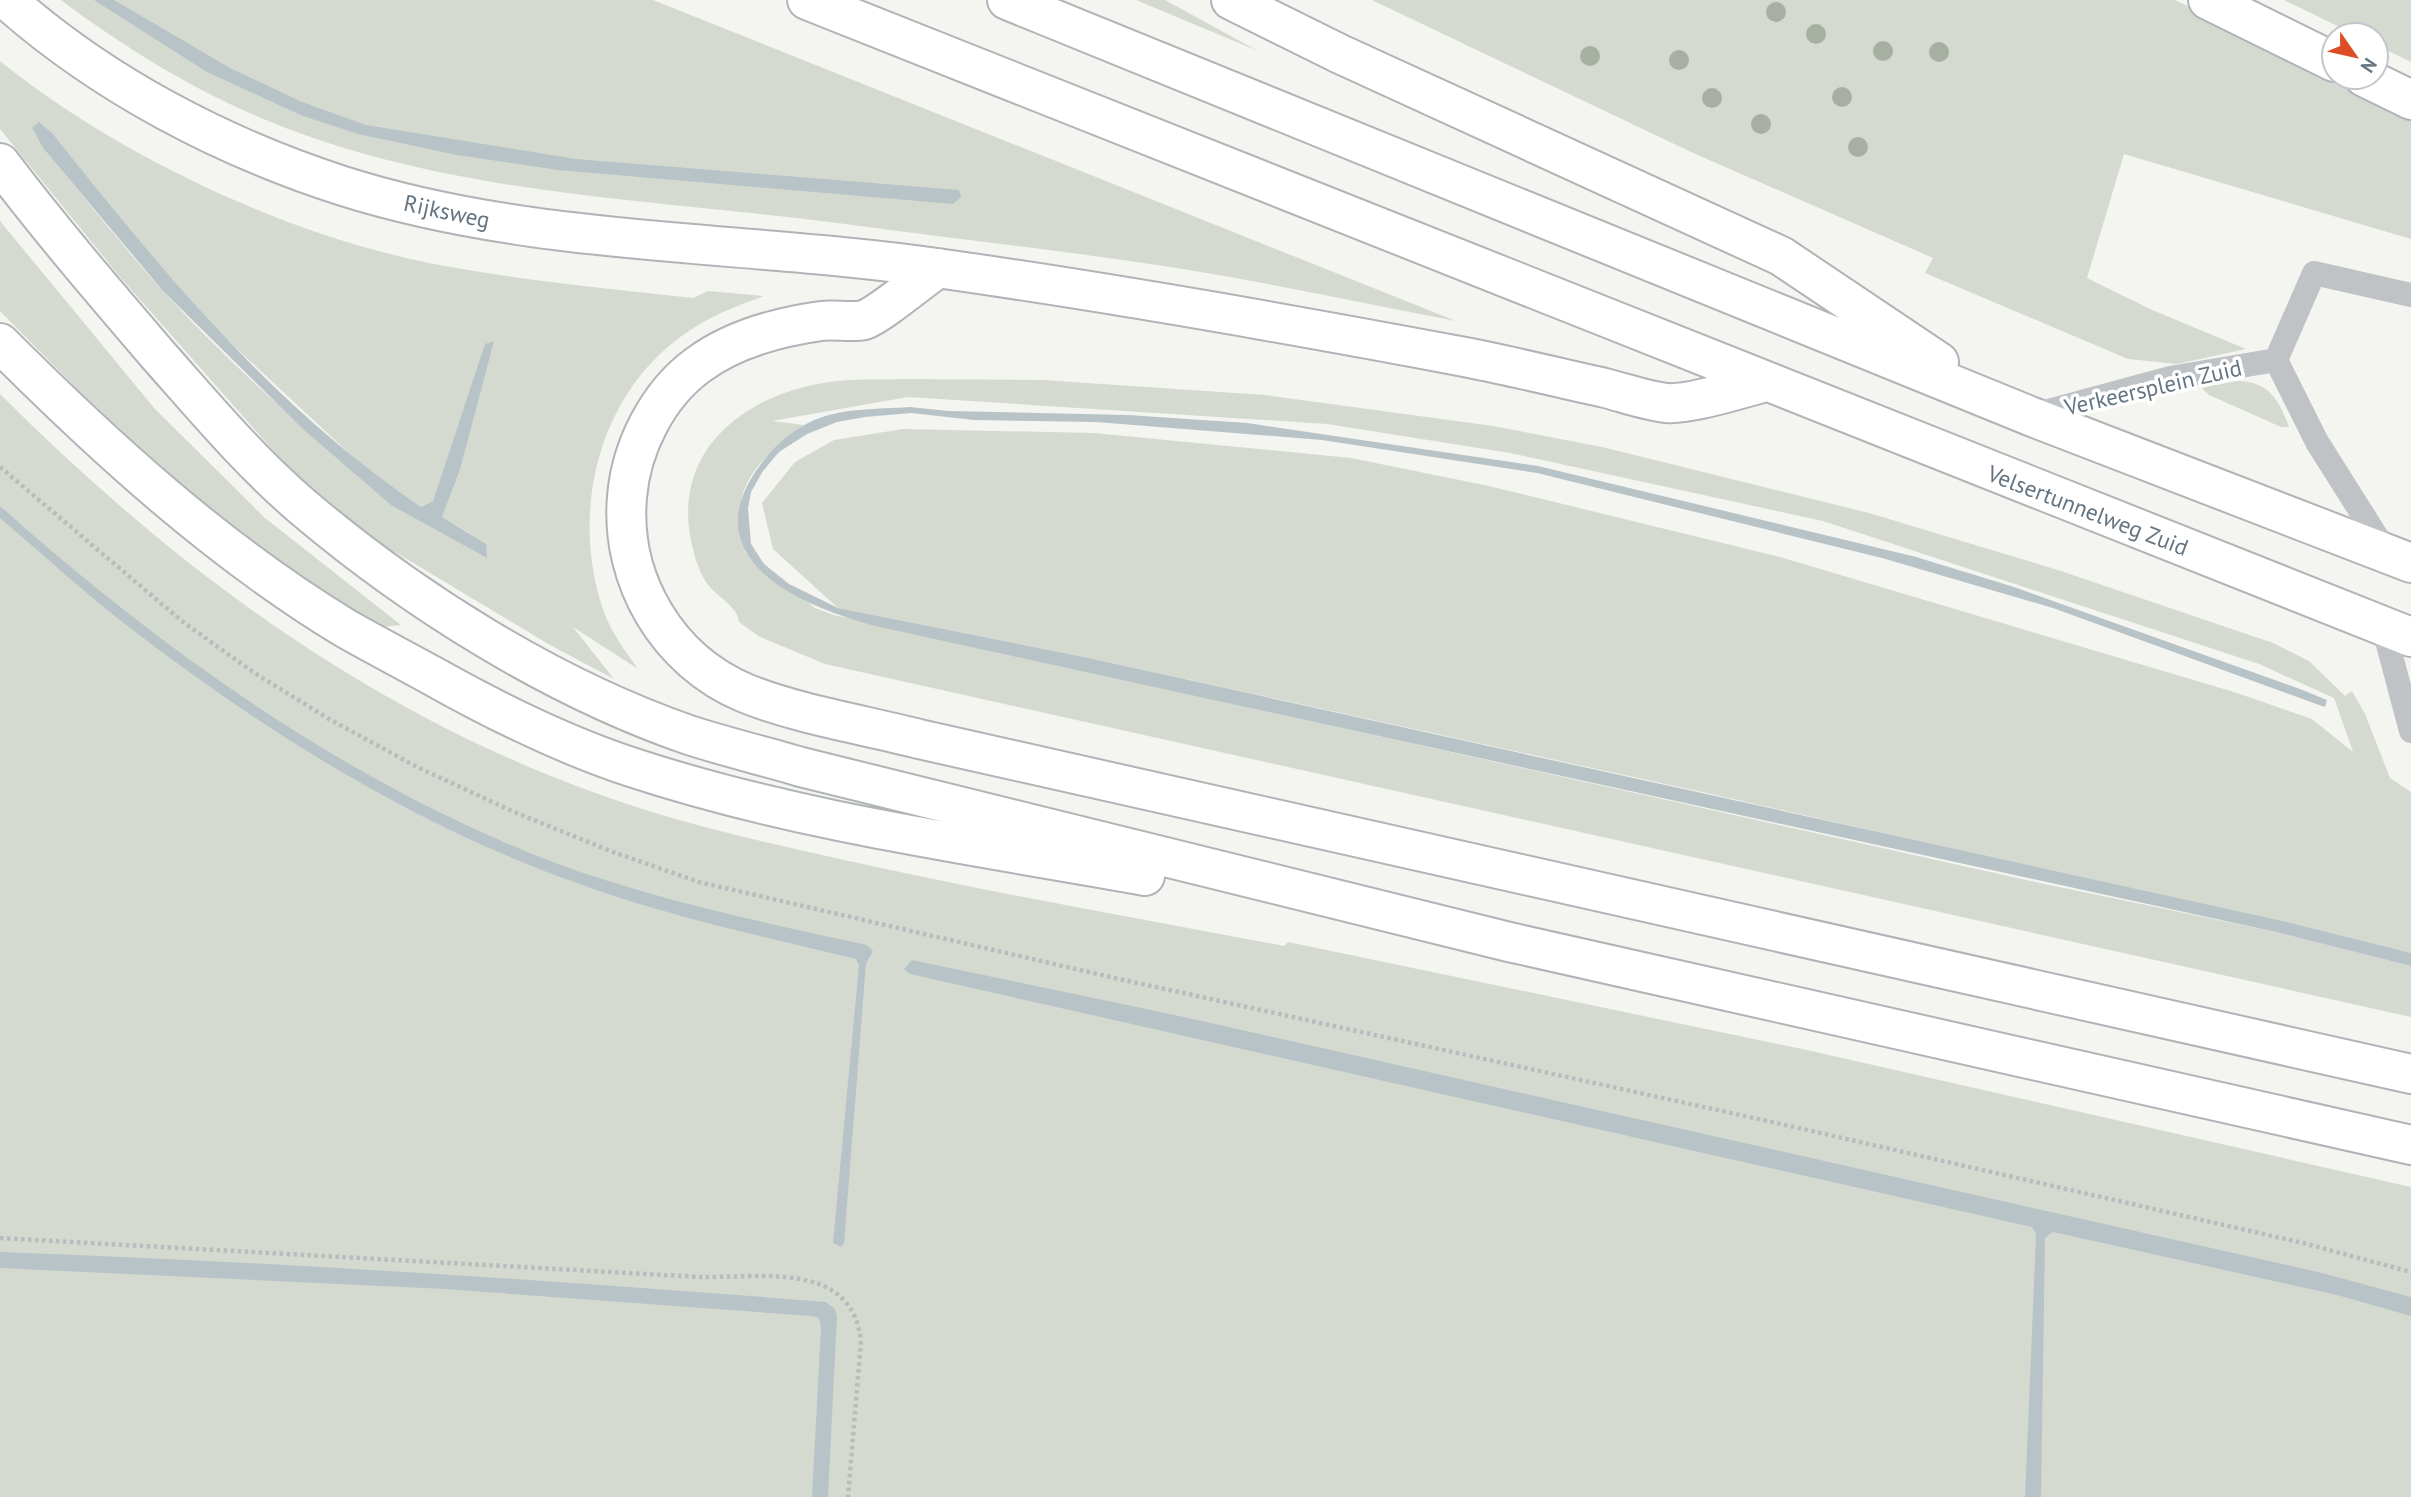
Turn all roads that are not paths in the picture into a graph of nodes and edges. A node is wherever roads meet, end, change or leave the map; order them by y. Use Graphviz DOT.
graph roads {
  1 [pos="7,0"];
  2 [pos="807,0"];
  3 [pos="1007,0"];
  4 [pos="1231,0"];
  5 [pos="2208,0"];
  6 [pos="2320,55"];
  7 [pos="2390,90"];
  8 [pos="2411,100"];
  9 [pos="0,163"];
  10 [pos="937,268"];
  11 [pos="2411,295"];
  12 [pos="0,343"];
  13 [pos="2276,360"];
  14 [pos="1766,382"];
  15 [pos="2018,411"];
  16 [pos="2399,558"];
  17 [pos="2397,631"];
  18 [pos="2411,731"];
  19 [pos="1509,943"];
  20 [pos="2411,1074"];
  21 [pos="2411,1145"];
  1 -- 10 [label="highway, Rijksweg"];
  2 -- 14 [label="highway, Velsertunnelweg Zuid"];
  3 -- 15 [label="highway"];
  4 -- 15 [label="highway"];
  5 -- 6 [label="highway"];
  7 -- 8 [label="highway"];
  9 -- 19 [label="highway"];
  10 -- 14 [label="highway, Rijksweg"];
  10 -- 20 [label="highway"];
  11 -- 13 [label="lane"];
  12 -- 19 [label="highway"];
  13 -- 15 [label="lane, Verkeersplein Zuid"];
  13 -- 16 [label="lane"];
  14 -- 17 [label="highway, Velsertunnelweg Zuid"];
  15 -- 16 [label="highway"];
  17 -- 18 [label="lane"];
  19 -- 21 [label="highway"];
}
